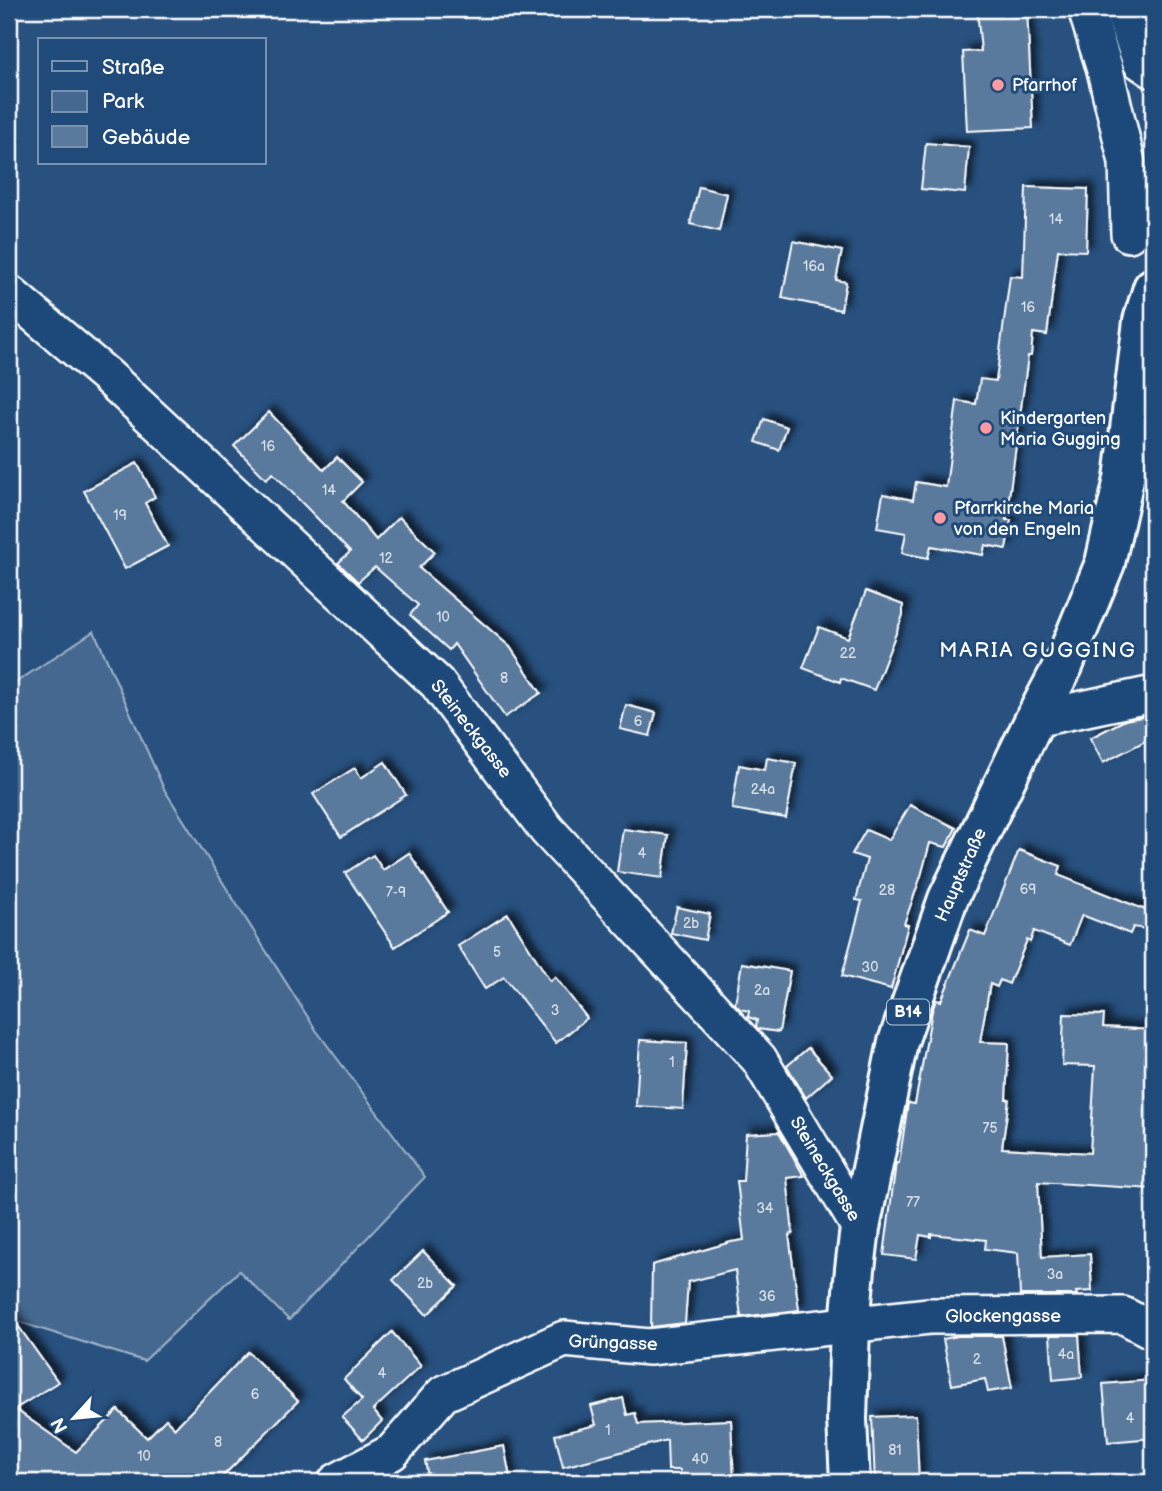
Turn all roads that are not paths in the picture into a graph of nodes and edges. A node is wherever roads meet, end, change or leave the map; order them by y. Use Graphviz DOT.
graph roads {
  1 [pos="1086,9"];
  2 [pos="1122,9"];
  3 [pos="1147,66"];
  4 [pos="1105,70"];
  5 [pos="1129,234"];
  6 [pos="1153,288"];
  7 [pos="9,293"];
  8 [pos="1153,694"];
  9 [pos="1035,719"];
  10 [pos="860,1228"];
  11 [pos="849,1325"];
  12 [pos="1153,1331"];
  13 [pos="336,1482"];
  14 [pos="850,1482"];
  1 -- 4 [label="street"];
  2 -- 3 [label="street"];
  3 -- 4 [label="street"];
  4 -- 5 [label="street"];
  6 -- 9 [label="main road, Hauptstraße / B14"];
  7 -- 10 [label="street, Steineckgasse"];
  8 -- 9 [label="street"];
  9 -- 10 [label="main road, Hauptstraße / B14"];
  10 -- 11 [label="main road, Hauptstraße / B14"];
  11 -- 12 [label="street, Glockengasse"];
  11 -- 13 [label="street, Grüngasse"];
  11 -- 14 [label="main road, Hauptstraße / B14"];
}
